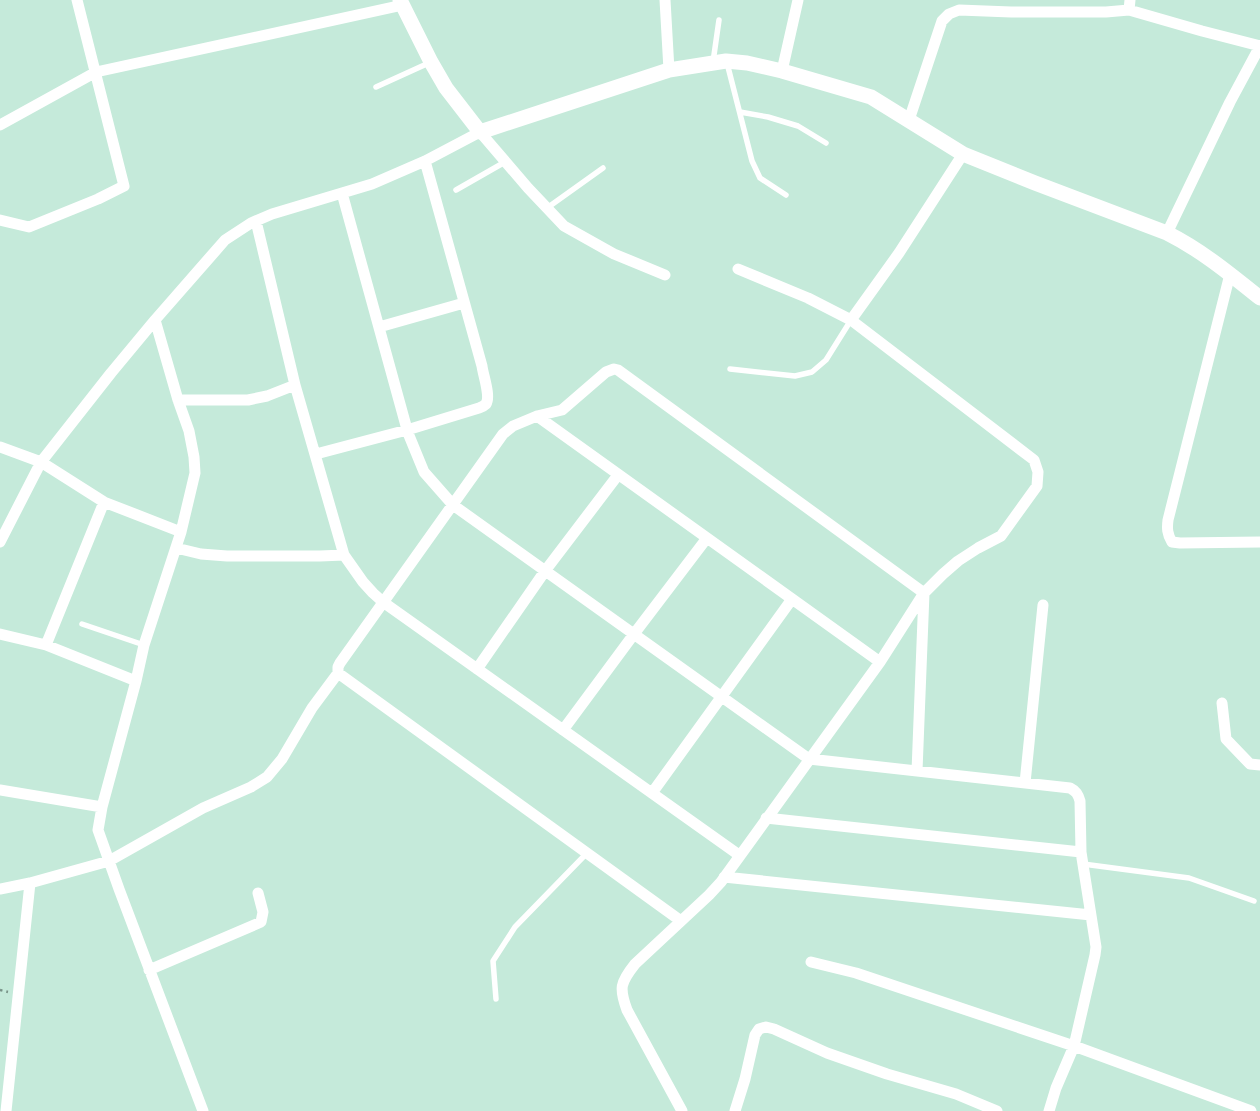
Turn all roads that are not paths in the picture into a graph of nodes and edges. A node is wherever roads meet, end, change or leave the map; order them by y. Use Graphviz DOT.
graph roads {
  1 [pos="77,0"];
  2 [pos="665,0"];
  3 [pos="798,0"];
  4 [pos="402,3"];
  5 [pos="1130,5"];
  6 [pos="719,20"];
  7 [pos="1260,46"];
  8 [pos="431,62"];
  9 [pos="719,62"];
  10 [pos="670,70"];
  11 [pos="782,71"];
  12 [pos="96,72"];
  13 [pos="376,87"];
  14 [pos="740,112"];
  15 [pos="909,120"];
  16 [pos="0,125"];
  17 [pos="480,132"];
  18 [pos="826,143"];
  19 [pos="963,154"];
  20 [pos="425,161"];
  21 [pos="506,162"];
  22 [pos="603,168"];
  23 [pos="456,190"];
  24 [pos="342,193"];
  25 [pos="786,194"];
  26 [pos="547,208"];
  27 [pos="0,220"];
  28 [pos="256,221"];
  29 [pos="1167,233"];
  30 [pos="738,270"];
  31 [pos="1230,274"];
  32 [pos="665,275"];
  33 [pos="1260,298"];
  34 [pos="464,303"];
  35 [pos="155,320"];
  36 [pos="852,320"];
  37 [pos="379,327"];
  38 [pos="730,369"];
  39 [pos="295,385"];
  40 [pos="178,400"];
  41 [pos="537,416"];
  42 [pos="407,430"];
  43 [pos="0,447"];
  44 [pos="316,454"];
  45 [pos="41,462"];
  46 [pos="618,475"];
  47 [pos="104,502"];
  48 [pos="453,505"];
  49 [pos="181,532"];
  50 [pos="707,538"];
  51 [pos="0,542"];
  52 [pos="1260,542"];
  53 [pos="176,548"];
  54 [pos="344,555"];
  55 [pos="545,571"];
  56 [pos="924,593"];
  57 [pos="792,599"];
  58 [pos="383,602"];
  59 [pos="1043,606"];
  60 [pos="82,624"];
  61 [pos="0,634"];
  62 [pos="634,634"];
  63 [pos="46,645"];
  64 [pos="144,645"];
  65 [pos="880,662"];
  66 [pos="477,669"];
  67 [pos="338,673"];
  68 [pos="136,681"];
  69 [pos="722,697"];
  70 [pos="1222,703"];
  71 [pos="563,730"];
  72 [pos="809,759"];
  73 [pos="1260,765"];
  74 [pos="917,771"];
  75 [pos="1025,783"];
  76 [pos="0,790"];
  77 [pos="652,793"];
  78 [pos="102,807"];
  79 [pos="766,818"];
  80 [pos="1081,852"];
  81 [pos="587,853"];
  82 [pos="739,855"];
  83 [pos="109,862"];
  84 [pos="1083,864"];
  85 [pos="724,877"];
  86 [pos="30,883"];
  87 [pos="0,889"];
  88 [pos="258,893"];
  89 [pos="1254,901"];
  90 [pos="1091,915"];
  91 [pos="681,921"];
  92 [pos="811,962"];
  93 [pos="149,970"];
  94 [pos="496,999"];
  95 [pos="1074,1046"];
  96 [pos="6,1111"];
  97 [pos="203,1111"];
  98 [pos="682,1111"];
  99 [pos="735,1111"];
  100 [pos="997,1111"];
  101 [pos="1049,1111"];
  102 [pos="1251,1111"];
  1 -- 12 [label="street"];
  2 -- 10 [label="street"];
  3 -- 11 [label="street"];
  4 -- 8 [label="street"];
  4 -- 12 [label="street"];
  5 -- 7 [label="street"];
  5 -- 15 [label="street"];
  6 -- 9 [label="lane"];
  7 -- 29 [label="street"];
  8 -- 13 [label="lane"];
  8 -- 17 [label="street"];
  9 -- 10 [label="street"];
  9 -- 11 [label="street"];
  9 -- 14 [label="lane"];
  10 -- 17 [label="street"];
  11 -- 15 [label="street"];
  12 -- 16 [label="street"];
  12 -- 27 [label="street"];
  14 -- 18 [label="lane"];
  14 -- 25 [label="lane"];
  15 -- 19 [label="street"];
  17 -- 20 [label="street"];
  17 -- 21 [label="street"];
  19 -- 29 [label="street"];
  19 -- 36 [label="street"];
  20 -- 24 [label="street"];
  20 -- 34 [label="street"];
  21 -- 23 [label="lane"];
  21 -- 26 [label="street"];
  22 -- 26 [label="lane"];
  24 -- 28 [label="street"];
  24 -- 37 [label="street"];
  26 -- 32 [label="street"];
  28 -- 35 [label="street"];
  28 -- 39 [label="street"];
  29 -- 31 [label="street"];
  30 -- 36 [label="street"];
  31 -- 33 [label="street"];
  31 -- 52 [label="street"];
  34 -- 37 [label="street"];
  34 -- 42 [label="street"];
  35 -- 40 [label="street"];
  35 -- 45 [label="street"];
  36 -- 38 [label="lane"];
  36 -- 56 [label="street"];
  37 -- 42 [label="street"];
  39 -- 40 [label="street"];
  39 -- 44 [label="street"];
  40 -- 49 [label="street"];
  41 -- 46 [label="street"];
  41 -- 48 [label="street"];
  41 -- 56 [label="street"];
  42 -- 44 [label="street"];
  42 -- 48 [label="street"];
  43 -- 45 [label="street"];
  44 -- 54 [label="street"];
  45 -- 47 [label="street"];
  45 -- 51 [label="street"];
  46 -- 50 [label="street"];
  46 -- 55 [label="street"];
  47 -- 49 [label="street"];
  47 -- 63 [label="street"];
  48 -- 55 [label="street"];
  48 -- 58 [label="street"];
  49 -- 53 [label="street"];
  50 -- 57 [label="street"];
  50 -- 62 [label="street"];
  53 -- 54 [label="street"];
  53 -- 64 [label="street"];
  54 -- 58 [label="street"];
  55 -- 62 [label="street"];
  55 -- 66 [label="street"];
  56 -- 65 [label="street"];
  56 -- 74 [label="street"];
  57 -- 65 [label="street"];
  57 -- 69 [label="street"];
  58 -- 66 [label="street"];
  58 -- 67 [label="street"];
  59 -- 75 [label="street"];
  60 -- 64 [label="lane"];
  61 -- 63 [label="street"];
  62 -- 69 [label="street"];
  62 -- 71 [label="street"];
  63 -- 68 [label="street"];
  64 -- 68 [label="street"];
  65 -- 72 [label="street"];
  66 -- 71 [label="street"];
  67 -- 81 [label="street"];
  67 -- 83 [label="street"];
  68 -- 78 [label="street"];
  69 -- 72 [label="street"];
  69 -- 77 [label="street"];
  70 -- 73 [label="street"];
  71 -- 77 [label="street"];
  72 -- 74 [label="street"];
  72 -- 79 [label="street"];
  74 -- 75 [label="street"];
  75 -- 80 [label="street"];
  76 -- 78 [label="street"];
  77 -- 82 [label="street"];
  78 -- 83 [label="street"];
  79 -- 80 [label="street"];
  79 -- 82 [label="street"];
  80 -- 84 [label="street"];
  81 -- 91 [label="street"];
  81 -- 94 [label="lane"];
  82 -- 85 [label="street"];
  83 -- 86 [label="street"];
  83 -- 93 [label="street"];
  84 -- 89 [label="lane"];
  84 -- 90 [label="street"];
  85 -- 90 [label="street"];
  85 -- 91 [label="street"];
  86 -- 87 [label="street"];
  86 -- 96 [label="street"];
  88 -- 93 [label="street"];
  90 -- 95 [label="street"];
  91 -- 98 [label="street"];
  92 -- 95 [label="street"];
  93 -- 97 [label="street"];
  95 -- 101 [label="street"];
  95 -- 102 [label="street"];
  99 -- 100 [label="street"];
}
